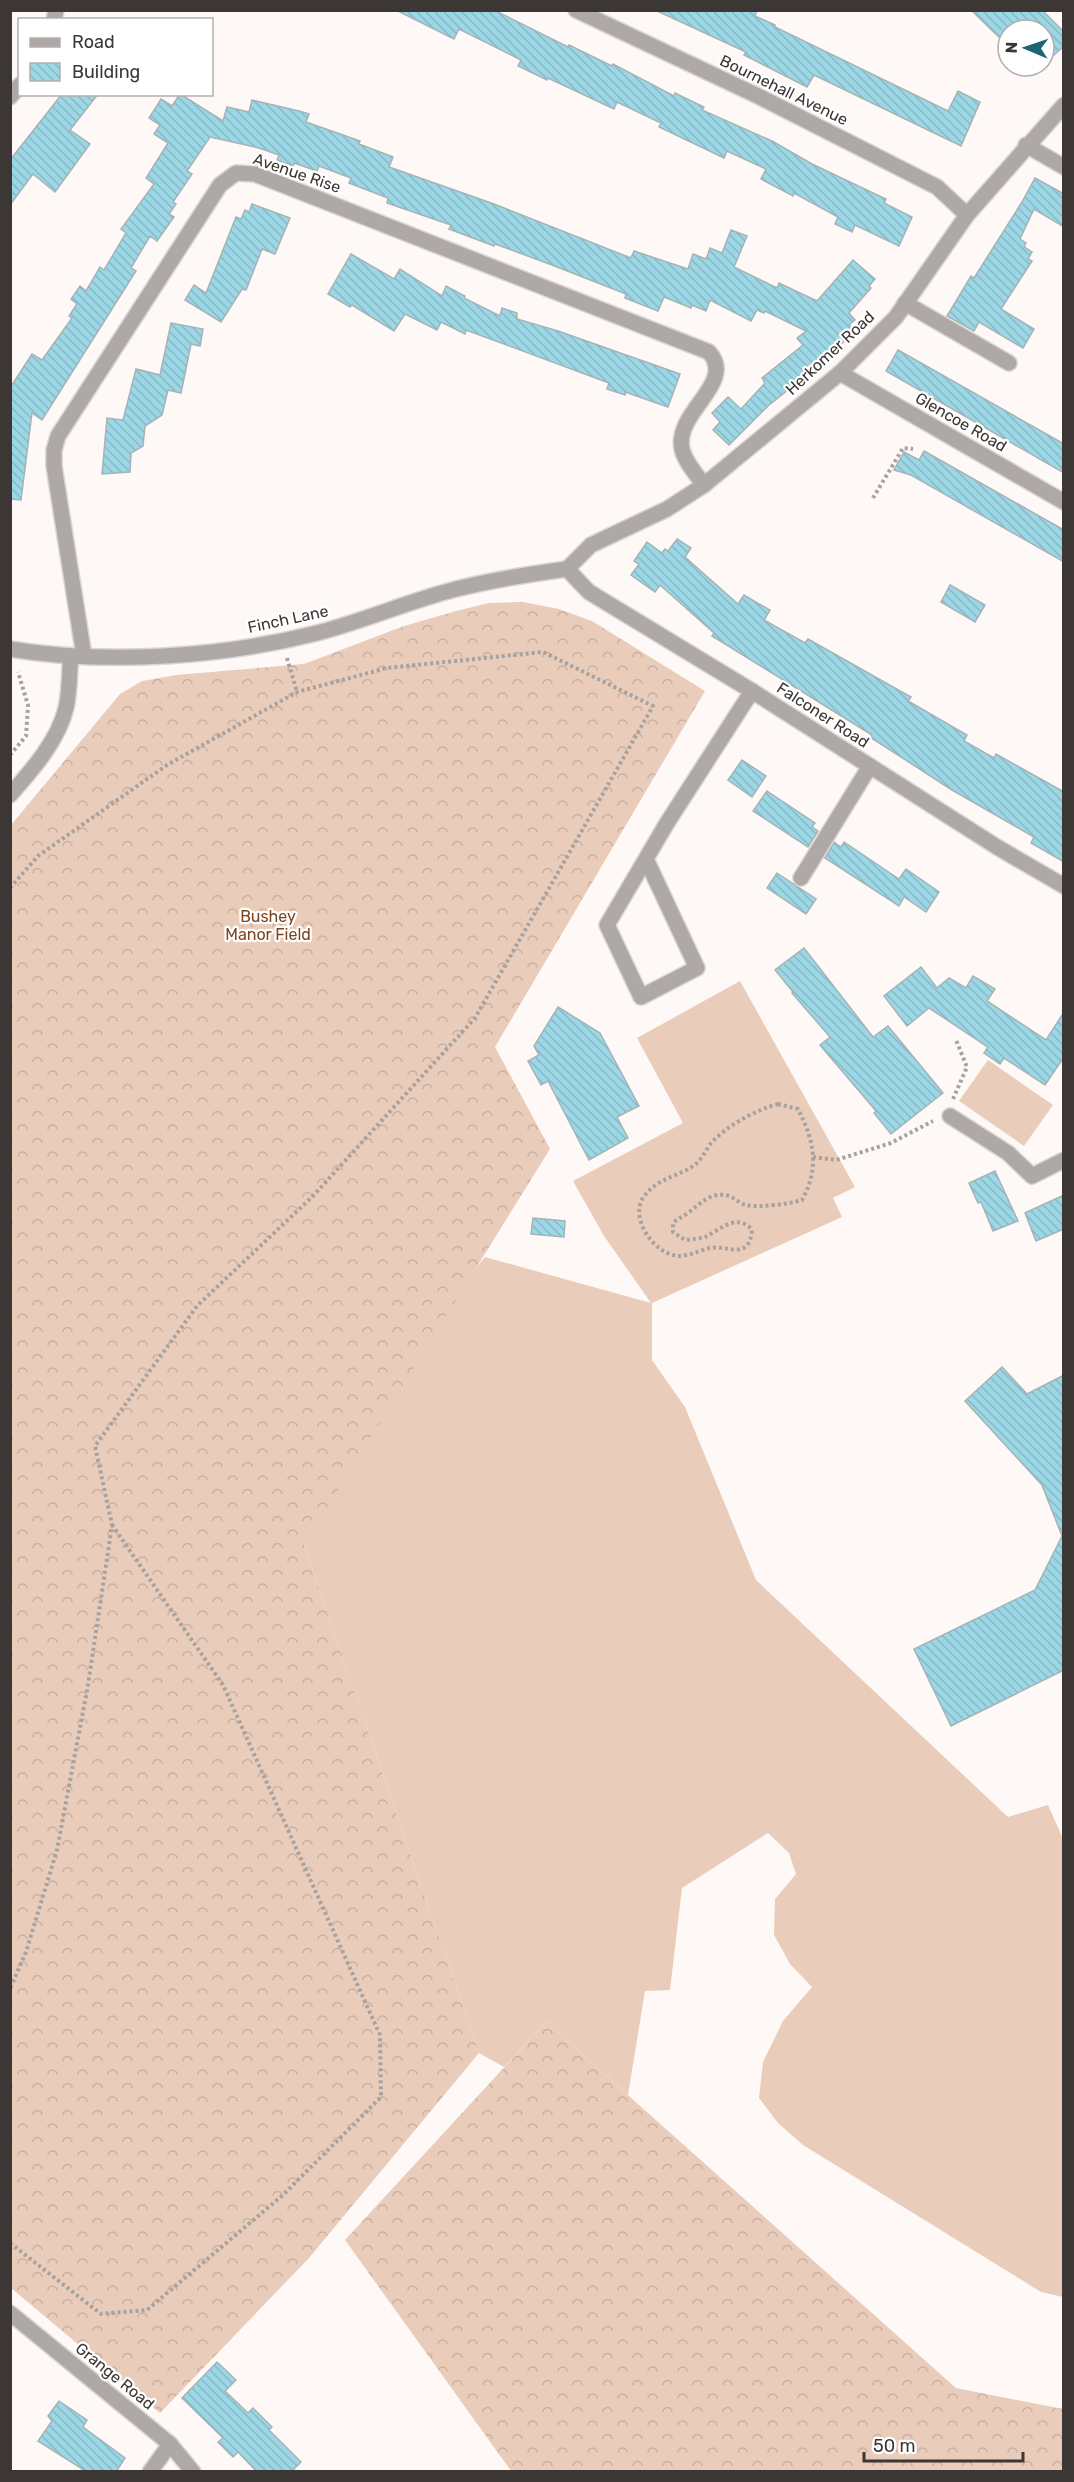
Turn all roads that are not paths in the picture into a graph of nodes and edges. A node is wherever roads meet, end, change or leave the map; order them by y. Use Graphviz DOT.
graph roads {
  1 [pos="576,10"];
  2 [pos="1064,105"];
  3 [pos="1026,145"];
  4 [pos="1064,167"];
  5 [pos="967,215"];
  6 [pos="905,303"];
  7 [pos="1009,363"];
  8 [pos="840,373"];
  9 [pos="704,485"];
  10 [pos="1064,502"];
  11 [pos="567,569"];
  12 [pos="10,650"];
  13 [pos="77,656"];
  14 [pos="752,691"];
  15 [pos="870,766"];
  16 [pos="10,795"];
  17 [pos="646,859"];
  18 [pos="801,878"];
  19 [pos="1064,886"];
  20 [pos="950,1116"];
  21 [pos="1064,1160"];
  22 [pos="10,2313"];
  23 [pos="170,2444"];
  24 [pos="150,2472"];
  25 [pos="193,2472"];
  1 -- 5 [label="street, Bournehall Avenue"];
  2 -- 3 [label="street, Herkomer Road"];
  3 -- 4 [label="street"];
  3 -- 5 [label="street, Herkomer Road"];
  5 -- 6 [label="street, Herkomer Road"];
  6 -- 7 [label="street"];
  6 -- 8 [label="street, Herkomer Road"];
  8 -- 9 [label="street, Herkomer Road"];
  8 -- 10 [label="street, Glencoe Road"];
  9 -- 11 [label="street, Herkomer Road"];
  9 -- 13 [label="street, Avenue Rise"];
  11 -- 13 [label="street, Finch Lane"];
  11 -- 14 [label="street, Falconer Road"];
  12 -- 13 [label="street, Finch Lane"];
  13 -- 16 [label="street"];
  14 -- 15 [label="street, Falconer Road"];
  14 -- 17 [label="street"];
  15 -- 18 [label="street"];
  15 -- 19 [label="street, Falconer Road"];
  17 -- 17 [label="street"];
  20 -- 21 [label="street"];
  22 -- 23 [label="street, Grange Road"];
  23 -- 24 [label="street"];
  23 -- 25 [label="street, Grange Road"];
}
